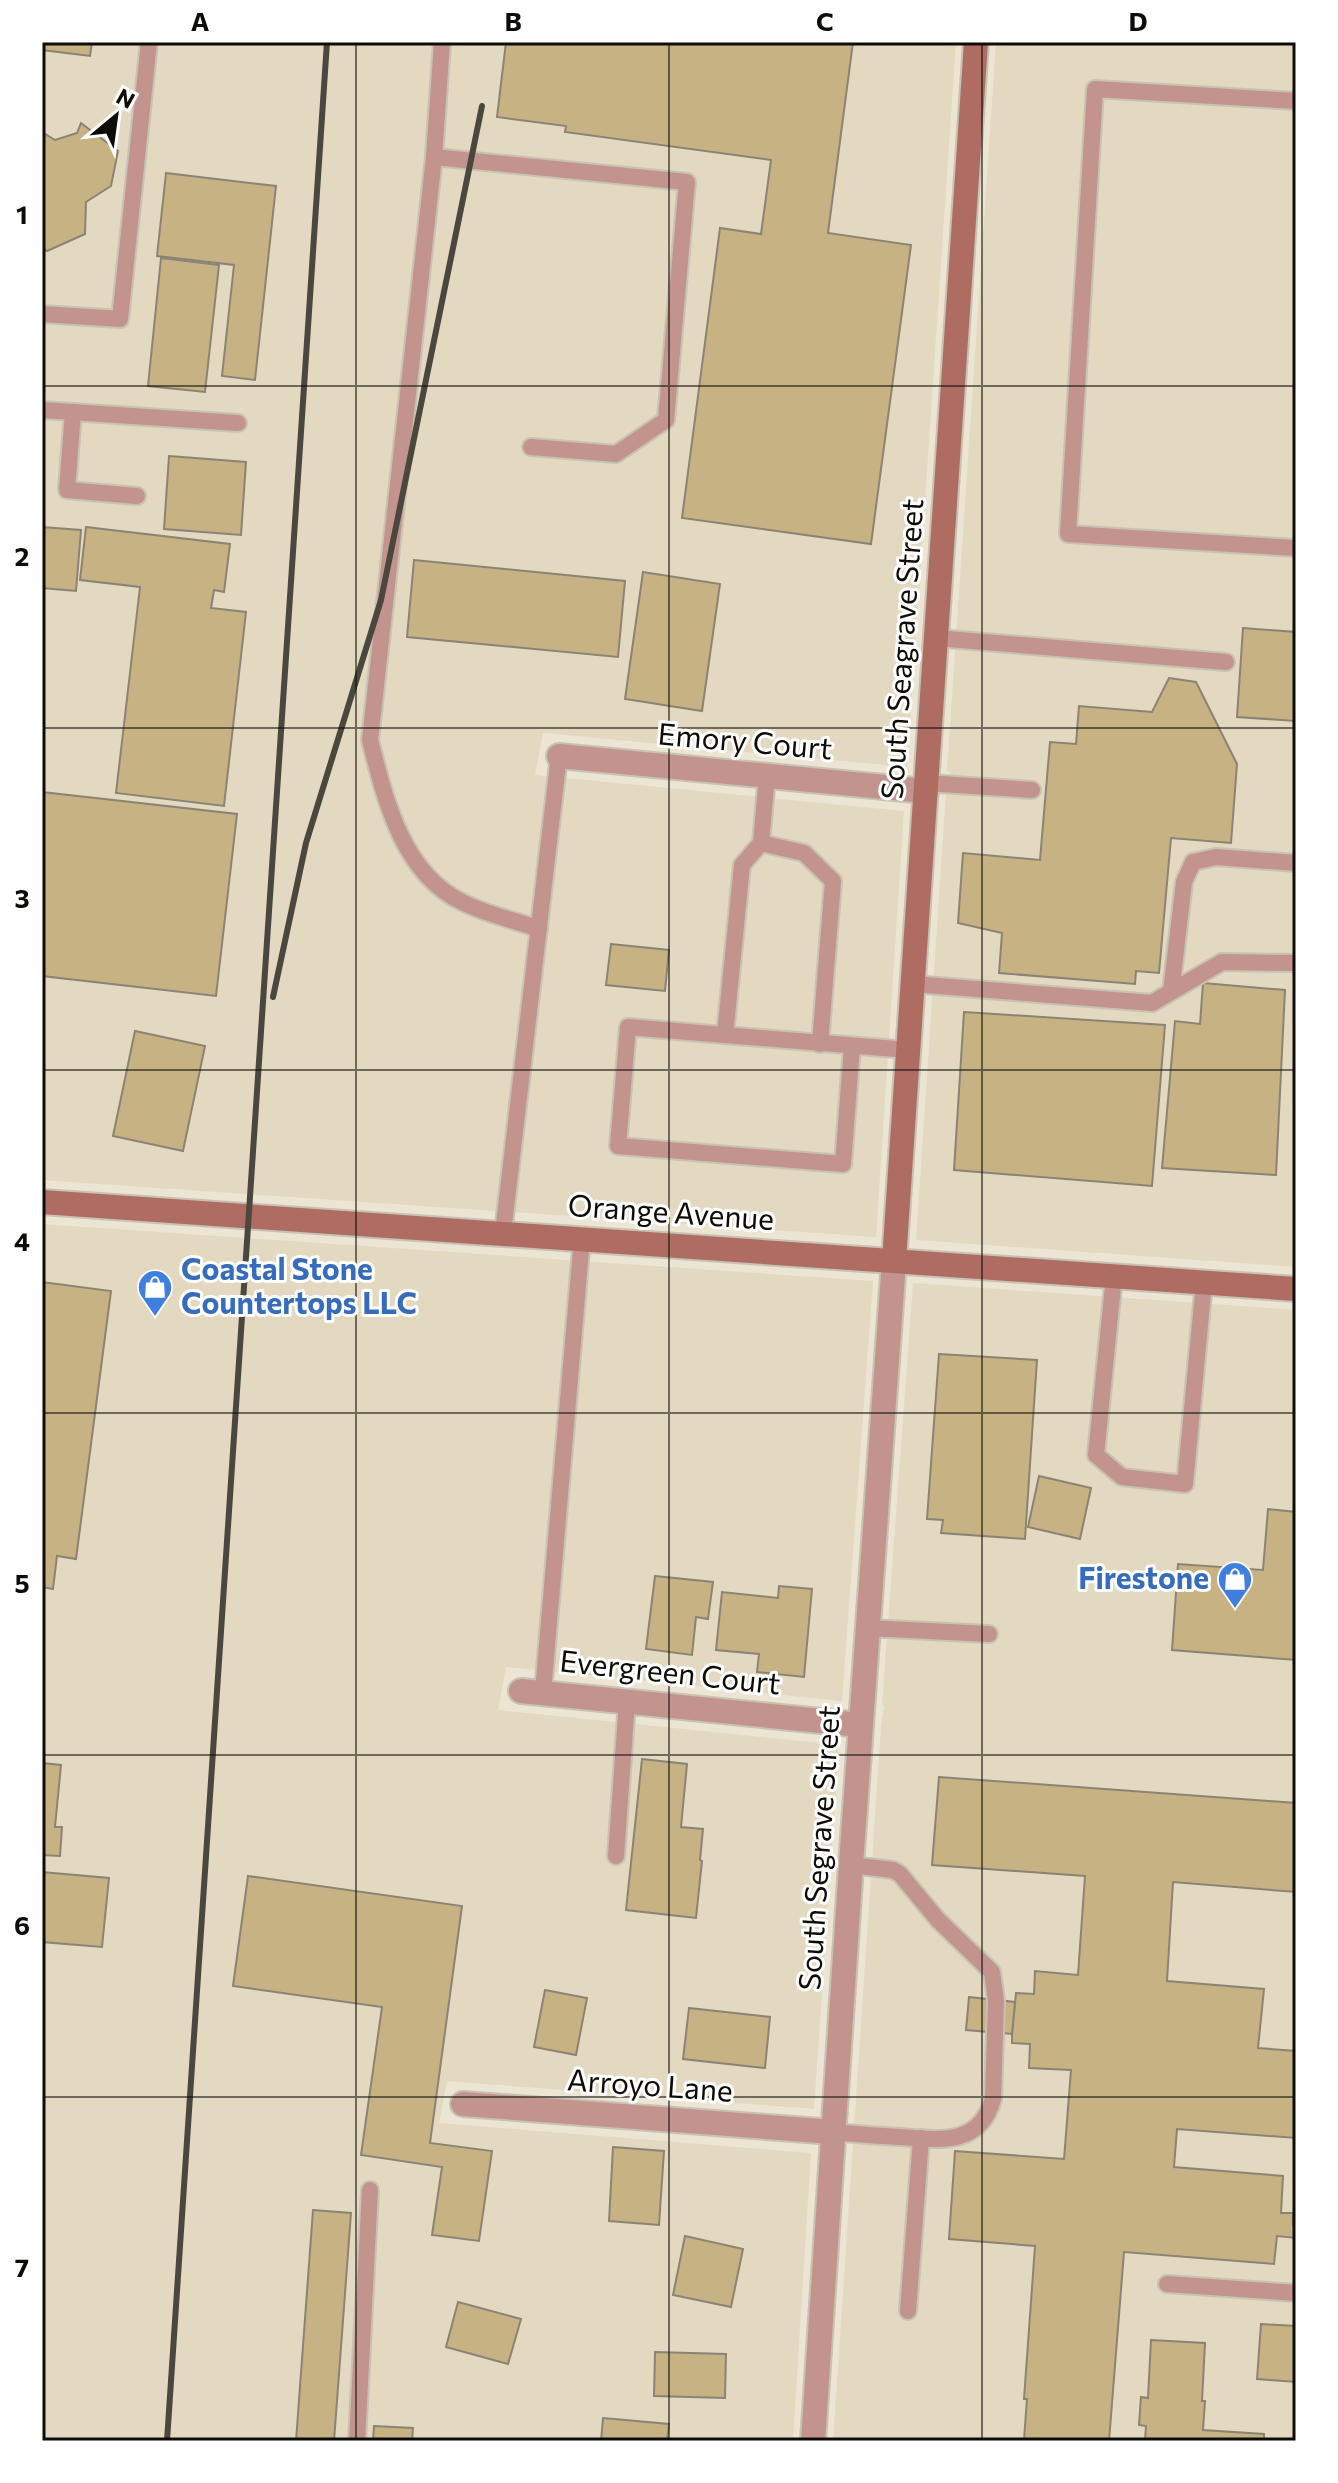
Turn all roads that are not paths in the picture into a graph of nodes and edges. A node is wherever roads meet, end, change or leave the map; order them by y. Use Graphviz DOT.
graph roads {
  1 [pos="149,42"];
  2 [pos="442,42"];
  3 [pos="976,42"];
  4 [pos="1296,101"];
  5 [pos="434,157"];
  6 [pos="42,314"];
  7 [pos="42,410"];
  8 [pos="73,412"];
  9 [pos="238,423"];
  10 [pos="531,447"];
  11 [pos="137,496"];
  12 [pos="1296,548"];
  13 [pos="936,638"];
  14 [pos="1226,662"];
  15 [pos="559,756"];
  16 [pos="767,776"];
  17 [pos="926,787"];
  18 [pos="1032,790"];
  19 [pos="761,843"];
  20 [pos="1296,863"];
  21 [pos="539,929"];
  22 [pos="1296,963"];
  23 [pos="913,984"];
  24 [pos="1171,992"];
  25 [pos="725,1035"];
  26 [pos="820,1044"];
  27 [pos="852,1046"];
  28 [pos="908,1050"];
  29 [pos="42,1202"];
  30 [pos="503,1233"];
  31 [pos="582,1238"];
  32 [pos="894,1261"];
  33 [pos="1114,1276"];
  34 [pos="1204,1282"];
  35 [pos="1296,1289"];
  36 [pos="868,1628"];
  37 [pos="989,1634"];
  38 [pos="532,1692"];
  39 [pos="627,1701"];
  40 [pos="861,1725"];
  41 [pos="616,1856"];
  42 [pos="851,1865"];
  43 [pos="463,2104"];
  44 [pos="833,2132"];
  45 [pos="921,2138"];
  46 [pos="370,2190"];
  47 [pos="1167,2284"];
  48 [pos="1296,2293"];
  49 [pos="908,2311"];
  50 [pos="357,2441"];
  51 [pos="813,2441"];
  1 -- 6 [label="lane"];
  2 -- 5 [label="lane"];
  3 -- 13 [label="street, South Seagrave Street"];
  4 -- 12 [label="lane"];
  5 -- 10 [label="lane"];
  5 -- 21 [label="lane"];
  7 -- 8 [label="lane"];
  8 -- 9 [label="lane"];
  8 -- 11 [label="lane"];
  13 -- 14 [label="lane"];
  13 -- 17 [label="street, South Seagrave Street"];
  15 -- 16 [label="street, Emory Court"];
  15 -- 21 [label="lane"];
  16 -- 17 [label="street, Emory Court"];
  16 -- 19 [label="lane"];
  17 -- 18 [label="lane"];
  17 -- 23 [label="street, South Seagrave Street"];
  19 -- 25 [label="lane"];
  19 -- 26 [label="lane"];
  20 -- 24 [label="lane"];
  21 -- 30 [label="lane"];
  22 -- 24 [label="lane"];
  23 -- 24 [label="lane"];
  23 -- 28 [label="street, South Seagrave Street"];
  25 -- 26 [label="lane"];
  25 -- 27 [label="lane"];
  26 -- 27 [label="lane"];
  27 -- 28 [label="lane"];
  28 -- 32 [label="street, South Seagrave Street"];
  29 -- 30 [label="street, Orange Avenue"];
  30 -- 31 [label="street, Orange Avenue"];
  31 -- 32 [label="street, Orange Avenue"];
  31 -- 38 [label="lane"];
  32 -- 33 [label="street, Orange Avenue"];
  32 -- 36 [label="street, South Segrave Street"];
  33 -- 34 [label="street, Orange Avenue"];
  33 -- 34 [label="lane"];
  34 -- 35 [label="street, Orange Avenue"];
  36 -- 37 [label="lane"];
  36 -- 40 [label="street, South Segrave Street"];
  38 -- 39 [label="street, Evergreen Court"];
  39 -- 40 [label="street, Evergreen Court"];
  39 -- 41 [label="lane"];
  40 -- 42 [label="street, South Segrave Street"];
  42 -- 44 [label="street, South Segrave Street"];
  42 -- 45 [label="lane"];
  43 -- 44 [label="street, Arroyo Lane"];
  44 -- 45 [label="lane"];
  44 -- 51 [label="street, South Segrave Street"];
  45 -- 49 [label="lane"];
  46 -- 50 [label="lane"];
  47 -- 48 [label="lane"];
}
